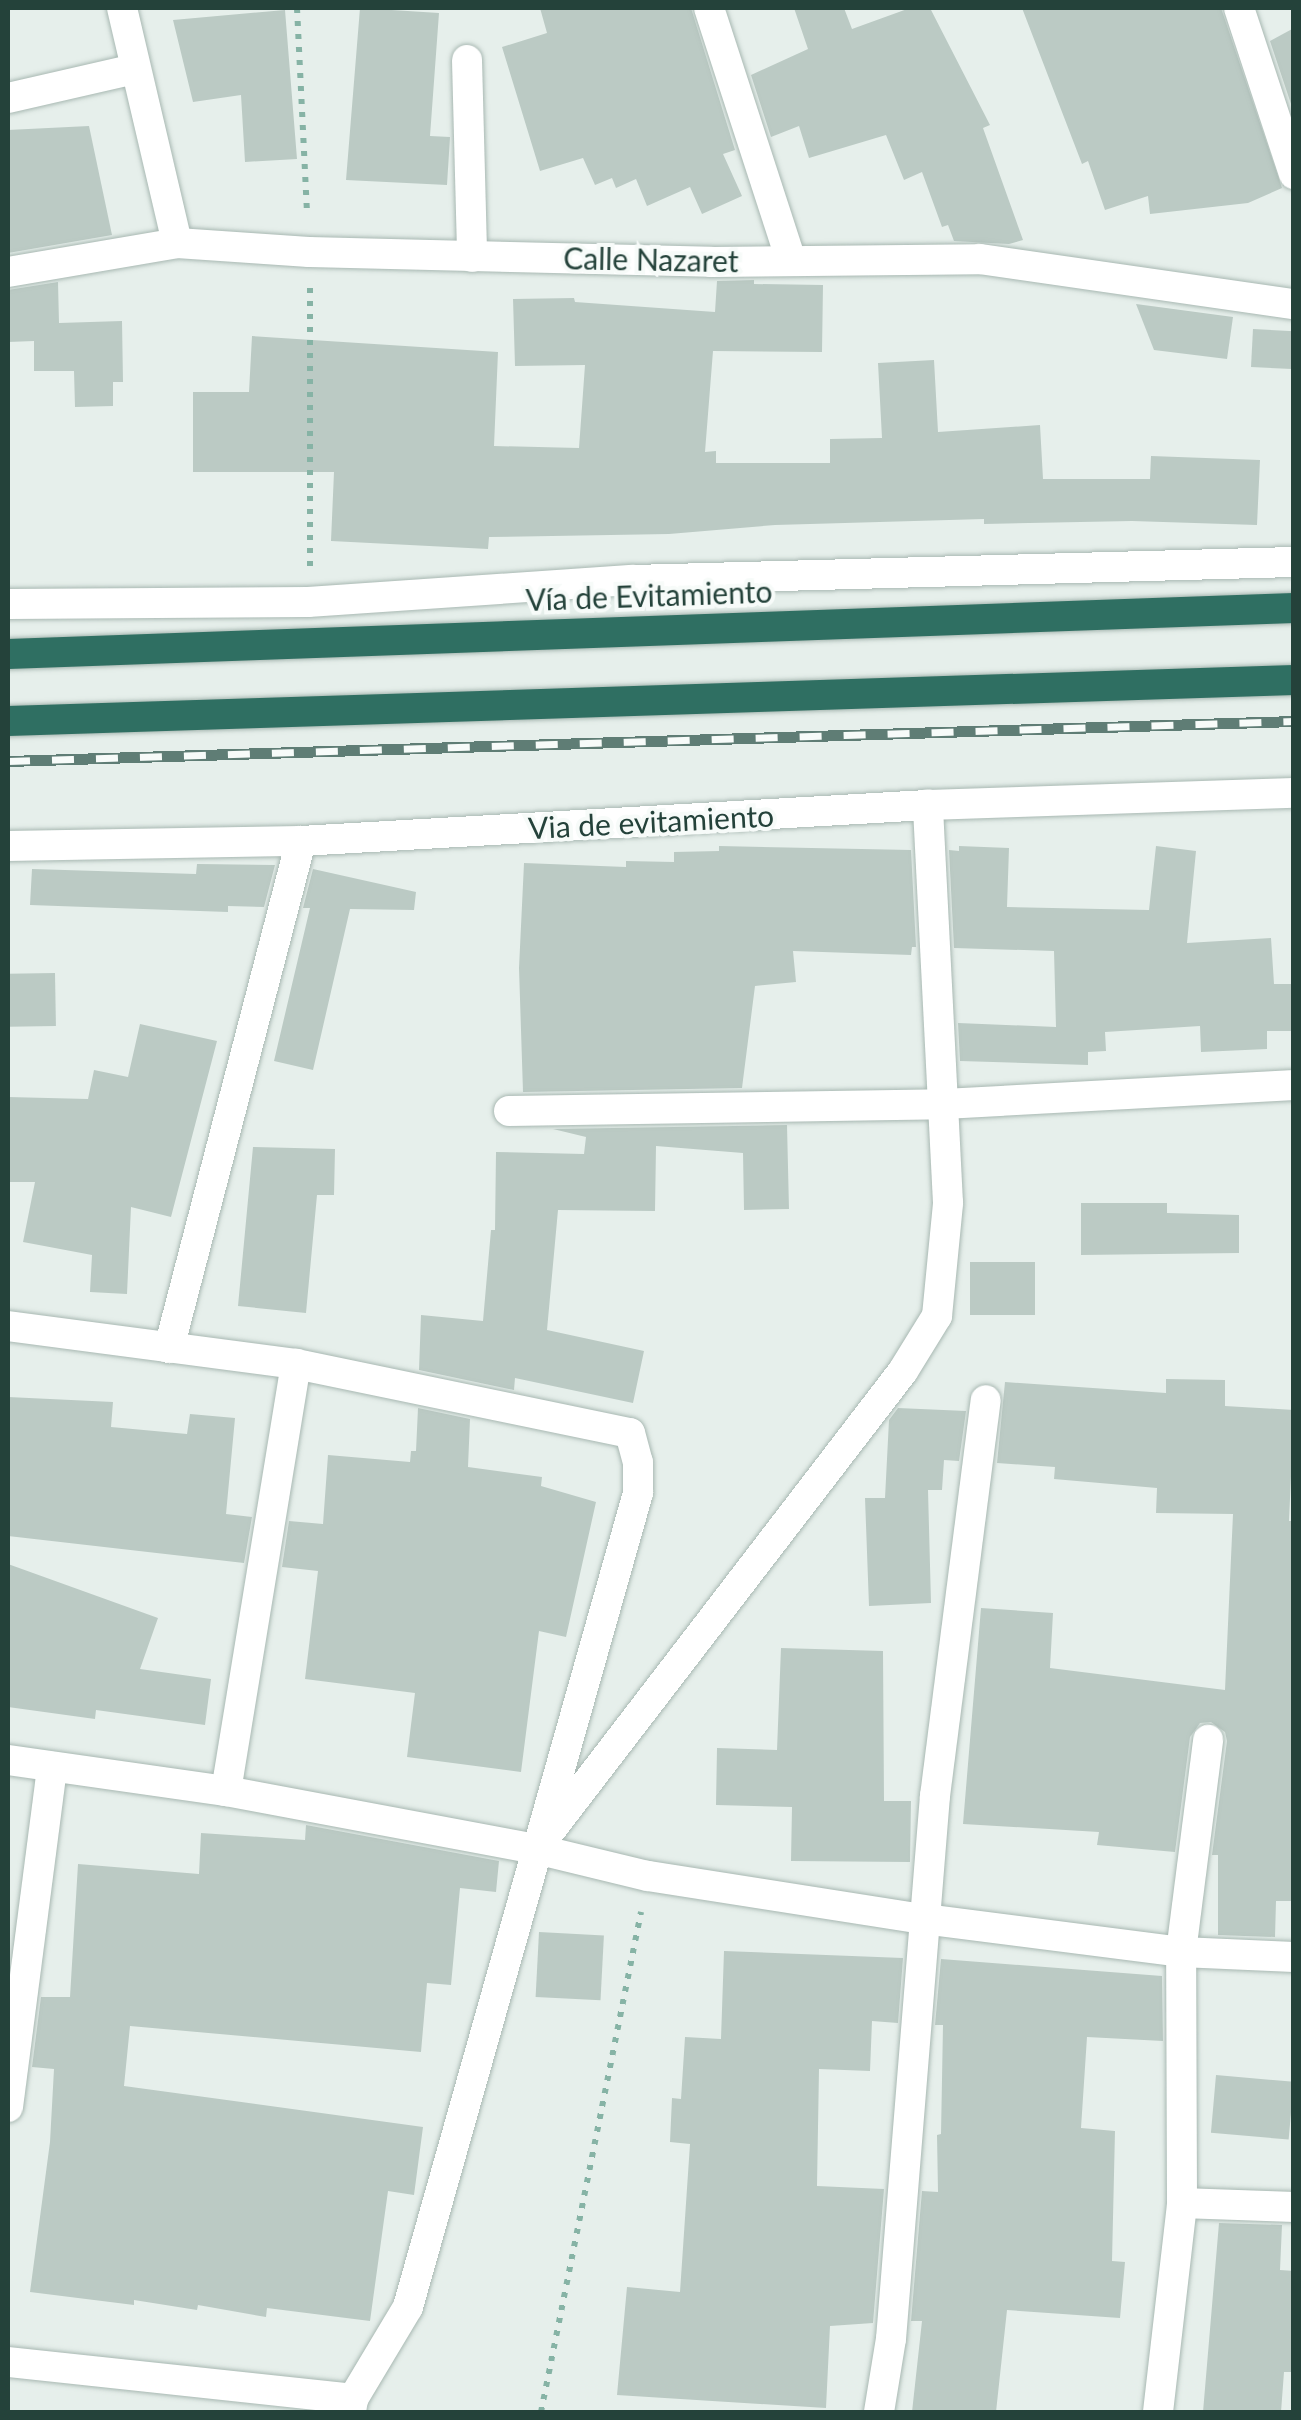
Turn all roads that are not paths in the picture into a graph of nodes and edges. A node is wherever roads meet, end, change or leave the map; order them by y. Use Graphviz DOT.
graph roads {
  1 [pos="122,8"];
  2 [pos="710,8"];
  3 [pos="1239,8"];
  4 [pos="466,60"];
  5 [pos="135,69"];
  6 [pos="8,98"];
  7 [pos="1294,174"];
  8 [pos="177,243"];
  9 [pos="472,257"];
  10 [pos="791,260"];
  11 [pos="8,272"];
  12 [pos="1294,304"];
  13 [pos="1294,562"];
  14 [pos="8,604"];
  15 [pos="1294,608"];
  16 [pos="8,654"];
  17 [pos="1294,680"];
  18 [pos="8,721"];
  19 [pos="1294,794"];
  20 [pos="928,805"];
  21 [pos="300,841"];
  22 [pos="8,846"];
  23 [pos="1294,1086"];
  24 [pos="944,1104"];
  25 [pos="509,1111"];
  26 [pos="8,1326"];
  27 [pos="169,1348"];
  28 [pos="296,1364"];
  29 [pos="986,1400"];
  30 [pos="1208,1740"];
  31 [pos="8,1760"];
  32 [pos="52,1766"];
  33 [pos="226,1791"];
  34 [pos="536,1849"];
  35 [pos="924,1919"];
  36 [pos="1181,1952"];
  37 [pos="1294,1958"];
  38 [pos="8,2107"];
  39 [pos="1182,2203"];
  40 [pos="1294,2207"];
  41 [pos="8,2362"];
  42 [pos="352,2406"];
  43 [pos="879,2412"];
  44 [pos="1158,2412"];
  1 -- 5 [label="street"];
  2 -- 10 [label="street"];
  3 -- 7 [label="street"];
  4 -- 9 [label="street"];
  5 -- 6 [label="street"];
  5 -- 8 [label="street"];
  8 -- 9 [label="street, Calle Nazaret"];
  8 -- 11 [label="street, Calle Nazaret"];
  9 -- 10 [label="street, Calle Nazaret"];
  10 -- 12 [label="street, Calle Nazaret"];
  13 -- 14 [label="street"];
  15 -- 16 [label="highway, Vía de Evitamiento"];
  17 -- 18 [label="highway"];
  19 -- 20 [label="street, Via de evitamiento"];
  20 -- 21 [label="street, Via de evitamiento"];
  20 -- 24 [label="street"];
  21 -- 22 [label="street, Via de evitamiento"];
  21 -- 27 [label="street"];
  23 -- 24 [label="street"];
  24 -- 25 [label="street"];
  24 -- 34 [label="street"];
  26 -- 27 [label="street"];
  27 -- 28 [label="street"];
  28 -- 33 [label="street"];
  28 -- 34 [label="street"];
  29 -- 35 [label="street"];
  30 -- 36 [label="street"];
  31 -- 32 [label="street"];
  32 -- 33 [label="street"];
  32 -- 38 [label="street"];
  33 -- 34 [label="street"];
  34 -- 35 [label="street"];
  34 -- 42 [label="street"];
  35 -- 36 [label="street"];
  35 -- 43 [label="street"];
  36 -- 37 [label="street"];
  36 -- 39 [label="street"];
  39 -- 40 [label="street"];
  39 -- 44 [label="street"];
  41 -- 42 [label="street"];
}
